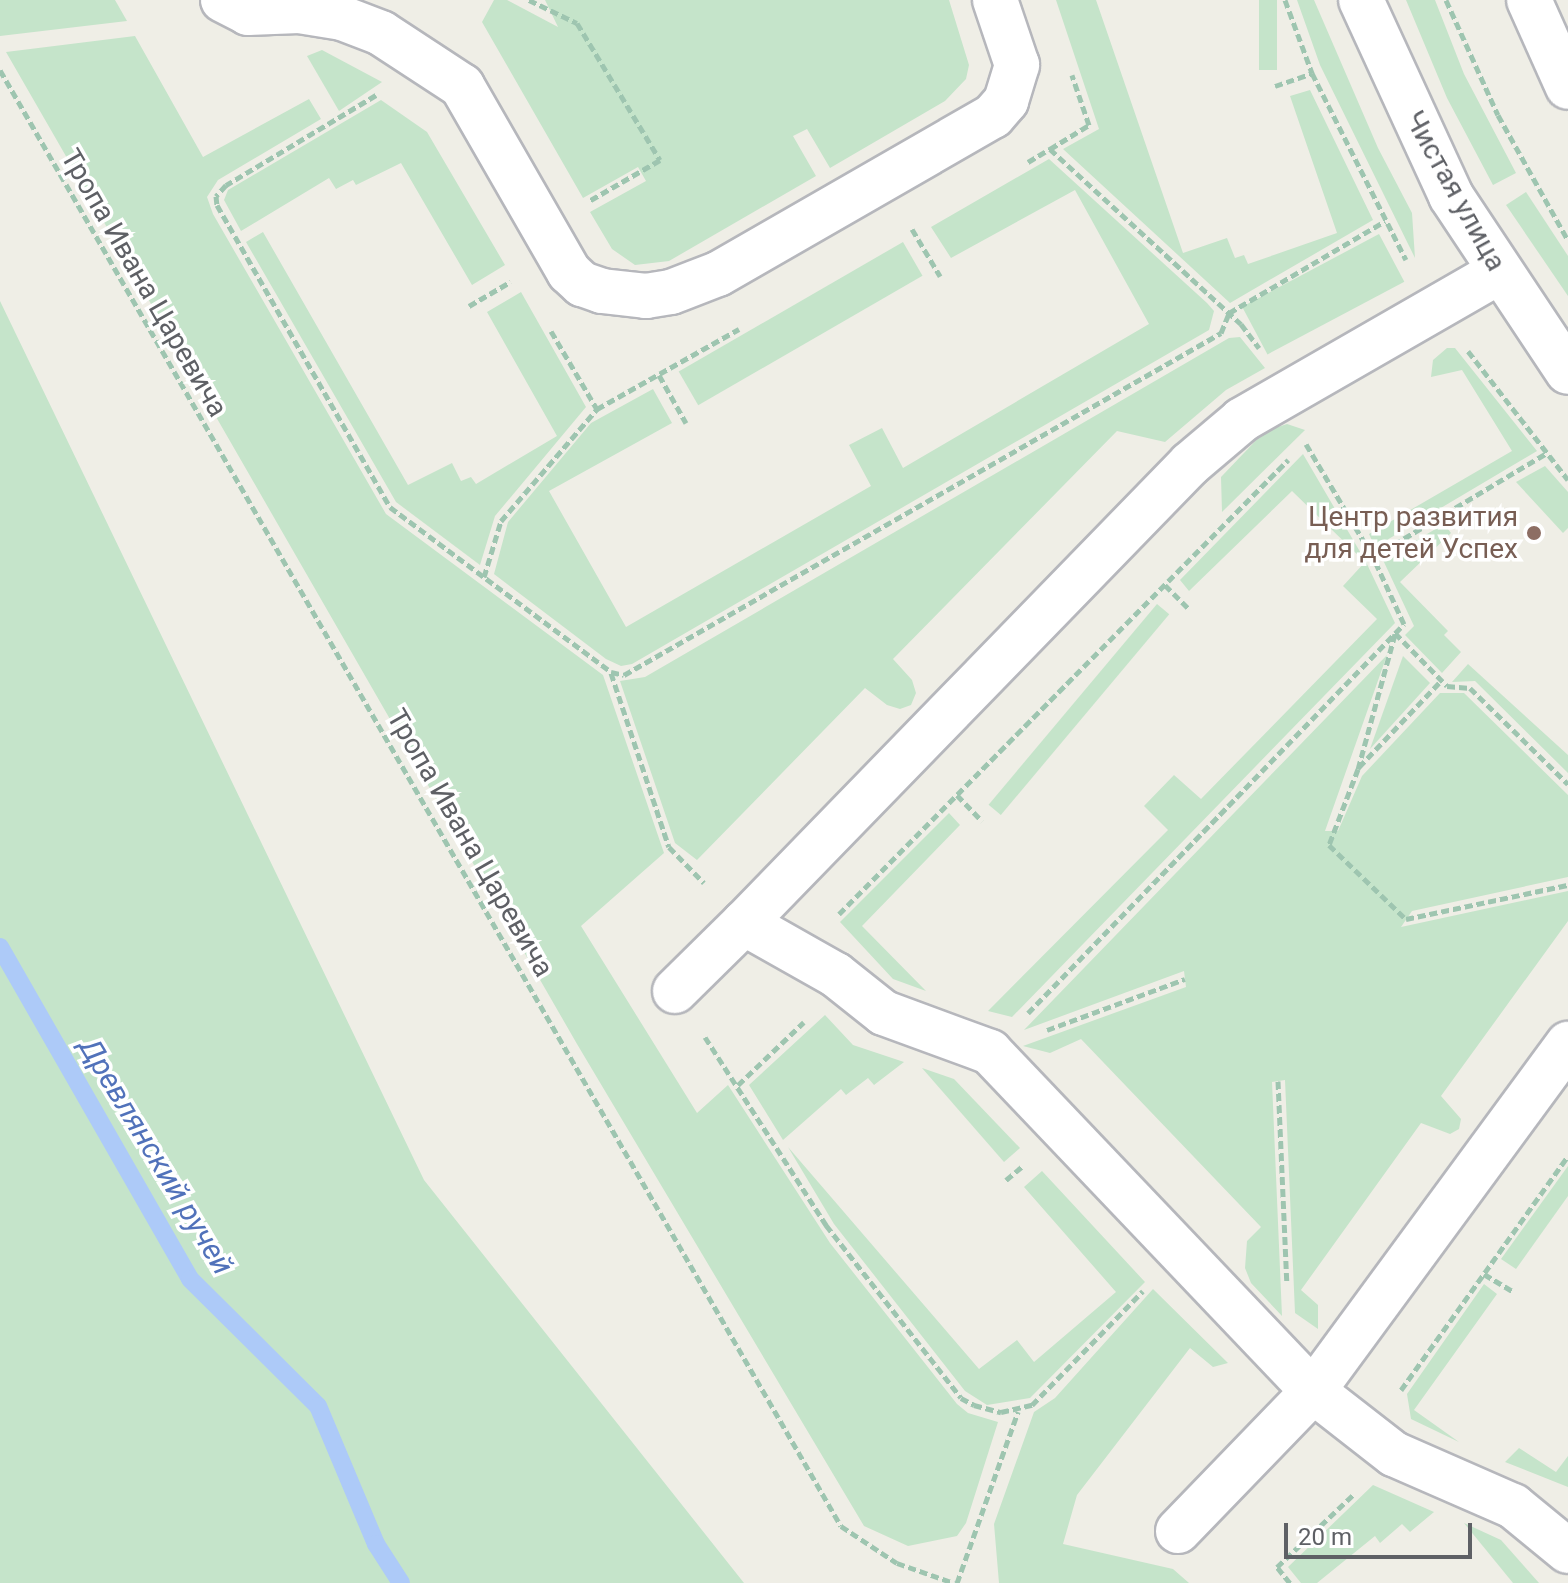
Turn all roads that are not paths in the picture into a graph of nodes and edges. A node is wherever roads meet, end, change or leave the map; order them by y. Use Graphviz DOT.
graph roads {
  1 [pos="223,0"];
  2 [pos="995,0"];
  3 [pos="1361,0"];
  4 [pos="1529,0"];
  5 [pos="1568,87"];
  6 [pos="1499,272"];
  7 [pos="1568,372"];
  8 [pos="744,923"];
  9 [pos="675,991"];
  10 [pos="1568,1044"];
  11 [pos="1313,1391"];
  12 [pos="1178,1531"];
  13 [pos="1568,1551"];
  1 -- 2 [label="street"];
  3 -- 6 [label="street, Чистая улица"];
  4 -- 5 [label="street"];
  6 -- 7 [label="street, Чистая улица"];
  6 -- 8 [label="street"];
  8 -- 9 [label="street"];
  8 -- 11 [label="street"];
  10 -- 11 [label="street"];
  11 -- 12 [label="street"];
  11 -- 13 [label="street"];
}
